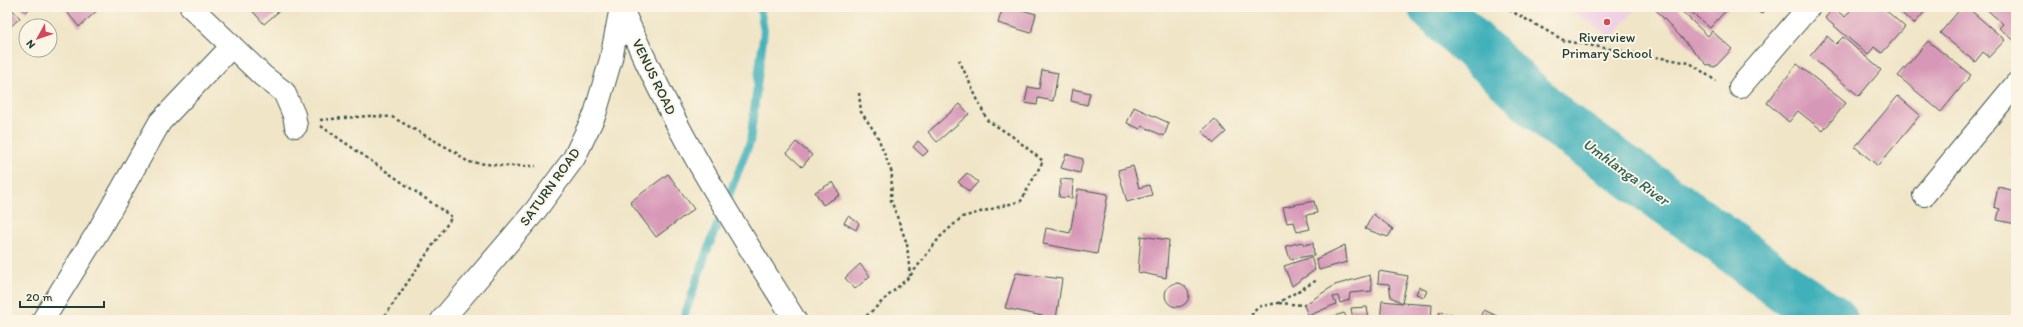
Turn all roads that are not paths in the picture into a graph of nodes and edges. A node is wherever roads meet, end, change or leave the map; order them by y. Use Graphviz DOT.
graph roads {
  1 [pos="191,7"];
  2 [pos="621,7"];
  3 [pos="1809,7"];
  4 [pos="232,46"];
  5 [pos="2016,84"];
  6 [pos="1740,87"];
  7 [pos="296,126"];
  8 [pos="1924,195"];
  9 [pos="43,320"];
  10 [pos="442,320"];
  11 [pos="795,320"];
  1 -- 4 [label="street"];
  2 -- 10 [label="street, SATURN ROAD"];
  2 -- 11 [label="street, VENUS ROAD"];
  3 -- 6 [label="street"];
  4 -- 7 [label="street"];
  4 -- 9 [label="street"];
  5 -- 8 [label="street"];
}
